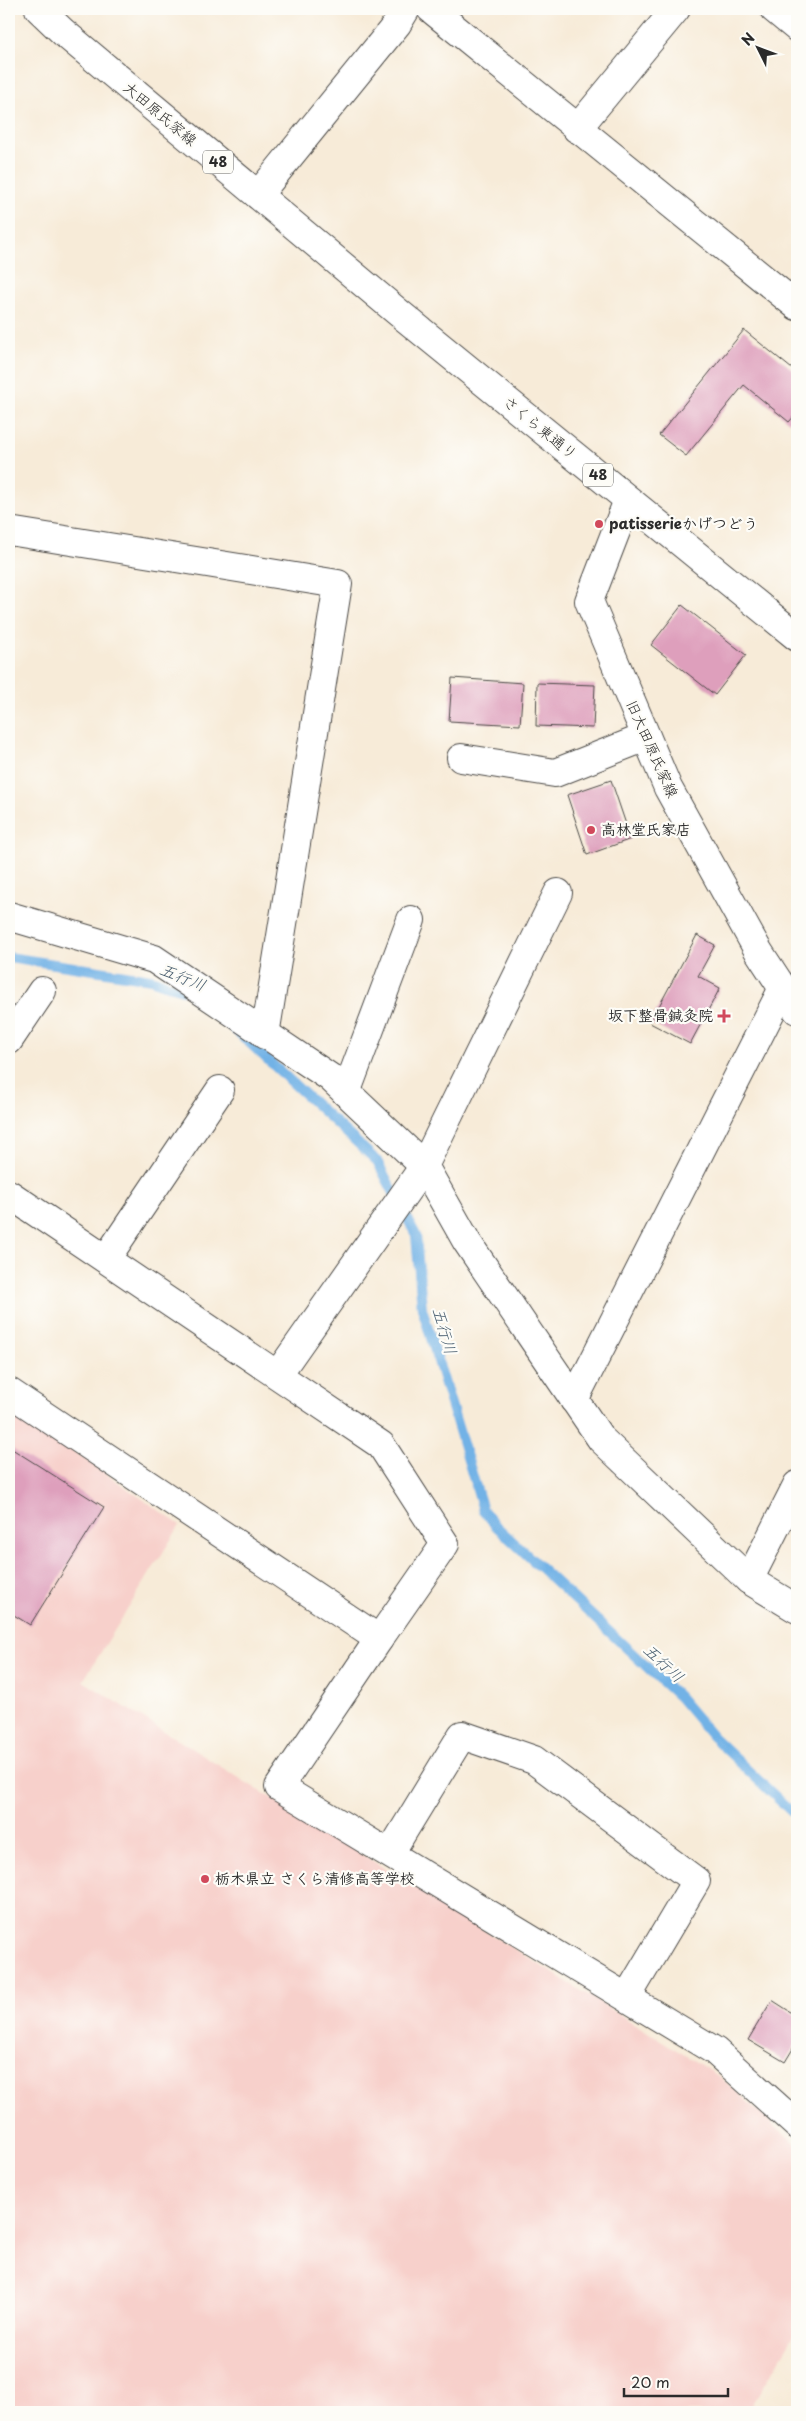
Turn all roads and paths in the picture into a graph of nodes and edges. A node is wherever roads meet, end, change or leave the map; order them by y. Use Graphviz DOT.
graph roads {
  1 [pos="38,9"];
  2 [pos="406,9"];
  3 [pos="431,9"];
  4 [pos="676,9"];
  5 [pos="774,9"];
  6 [pos="797,28"];
  7 [pos="577,129"];
  8 [pos="258,195"];
  9 [pos="797,306"];
  10 [pos="398,313"];
  11 [pos="628,500"];
  12 [pos="9,530"];
  13 [pos="797,637"];
  14 [pos="646,737"];
  15 [pos="461,758"];
  16 [pos="558,893"];
  17 [pos="9,916"];
  18 [pos="411,920"];
  19 [pos="42,991"];
  20 [pos="790,999"];
  21 [pos="265,1035"];
  22 [pos="9,1040"];
  23 [pos="220,1090"];
  24 [pos="346,1093"];
  25 [pos="424,1166"];
  26 [pos="9,1194"];
  27 [pos="106,1259"];
  28 [pos="278,1374"];
  29 [pos="9,1392"];
  30 [pos="574,1400"];
  31 [pos="797,1485"];
  32 [pos="749,1580"];
  33 [pos="797,1609"];
  34 [pos="379,1639"];
  35 [pos="390,1853"];
  36 [pos="627,1997"];
  37 [pos="797,2125"];
  1 -- 8 [label="street, 大田原氏家線 / 48"];
  2 -- 8 [label="street"];
  3 -- 7 [label="street"];
  4 -- 7 [label="street"];
  5 -- 6 [label="street"];
  7 -- 9 [label="street"];
  8 -- 10 [label="street, 大田原氏家線 / 48"];
  10 -- 11 [label="street, さくら東通り / 48"];
  11 -- 13 [label="street, さくら東通り / 48"];
  11 -- 14 [label="street, 旧大田原氏家線"];
  12 -- 21 [label="street"];
  14 -- 15 [label="street"];
  14 -- 20 [label="street, 旧大田原氏家線"];
  16 -- 25 [label="street"];
  17 -- 21 [label="street"];
  18 -- 24 [label="street"];
  19 -- 22 [label="street"];
  20 -- 30 [label="street"];
  21 -- 24 [label="street"];
  23 -- 27 [label="street"];
  24 -- 25 [label="street"];
  25 -- 28 [label="street"];
  25 -- 30 [label="street"];
  26 -- 27 [label="street"];
  27 -- 28 [label="street"];
  28 -- 34 [label="street"];
  29 -- 34 [label="street"];
  30 -- 32 [label="street"];
  31 -- 32 [label="street"];
  32 -- 33 [label="street"];
  34 -- 35 [label="street"];
  35 -- 36 [label="street"];
  35 -- 36 [label="street"];
  36 -- 37 [label="street"];
}
